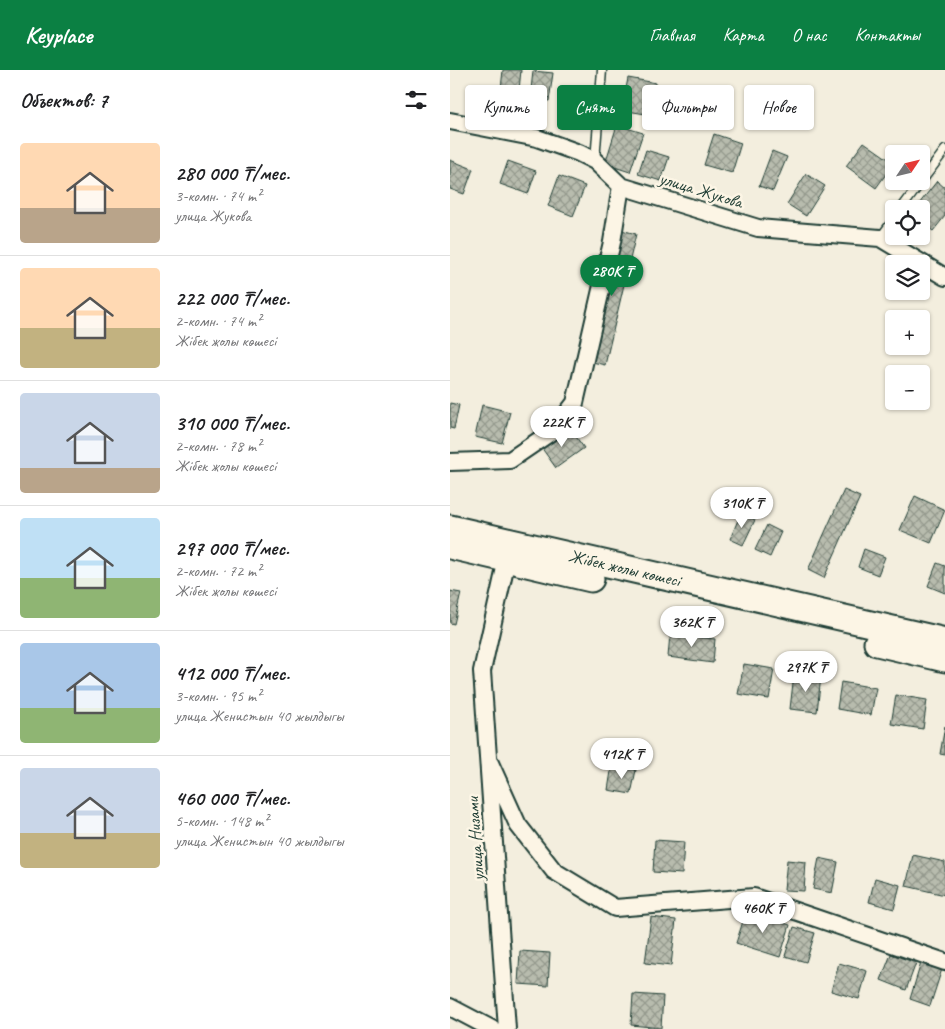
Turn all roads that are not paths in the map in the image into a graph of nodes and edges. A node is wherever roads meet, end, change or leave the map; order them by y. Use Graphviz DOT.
graph roads {
  1 [pos="602,70"];
  2 [pos="450,121"];
  3 [pos="945,150"];
  4 [pos="595,162"];
  5 [pos="621,186"];
  6 [pos="908,200"];
  7 [pos="885,231"];
  8 [pos="880,238"];
  9 [pos="945,277"];
  10 [pos="450,462"];
  11 [pos="450,528"];
  12 [pos="450,546"];
  13 [pos="507,560"];
  14 [pos="945,641"];
  15 [pos="945,659"];
  16 [pos="490,763"];
  17 [pos="945,962"];
  18 [pos="450,1007"];
  19 [pos="492,1029"];
  20 [pos="507,1029"];
  1 -- 4 [label="lane"];
  2 -- 4 [label="street, улица Жукова"];
  3 -- 6 [label="lane"];
  4 -- 5 [label="street, улица Жукова"];
  5 -- 8 [label="street, улица Жукова"];
  5 -- 10 [label="street"];
  7 -- 8 [label="lane"];
  8 -- 9 [label="street, улица Жукова"];
  11 -- 14 [label="main road, Жібек жолы көшесі"];
  12 -- 13 [label="main road, Жібек жолы көшесі"];
  13 -- 15 [label="main road, Жібек жолы көшесі"];
  13 -- 16 [label="street, улица Низами"];
  16 -- 17 [label="street"];
  16 -- 20 [label="street, улица Низами"];
  18 -- 19 [label="street"];
}
